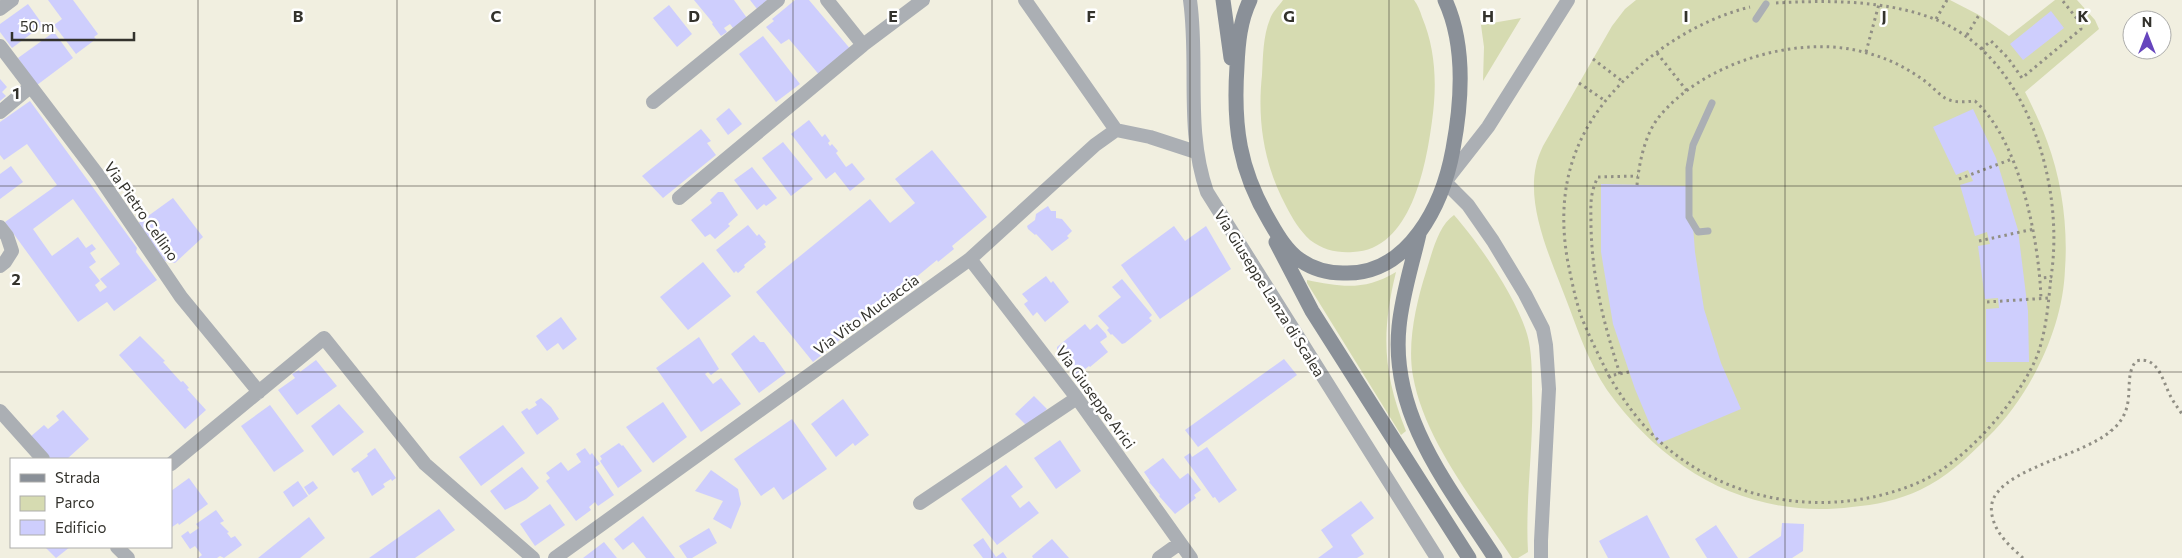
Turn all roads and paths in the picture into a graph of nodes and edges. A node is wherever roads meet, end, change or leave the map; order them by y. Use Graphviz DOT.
graph roads {
  1 [pos="12,0"];
  2 [pos="778,0"];
  3 [pos="827,0"];
  4 [pos="923,0"];
  5 [pos="1025,0"];
  6 [pos="1190,0"];
  7 [pos="1223,0"];
  8 [pos="1250,0"];
  9 [pos="1445,0"];
  10 [pos="1568,0"];
  11 [pos="1947,0"];
  12 [pos="2062,0"];
  13 [pos="1766,4"];
  14 [pos="1879,4"];
  15 [pos="0,9"];
  16 [pos="1978,15"];
  17 [pos="1756,19"];
  18 [pos="1936,19"];
  19 [pos="1966,36"];
  20 [pos="864,45"];
  21 [pos="0,46"];
  22 [pos="1981,49"];
  23 [pos="1866,52"];
  24 [pos="1657,53"];
  25 [pos="1593,59"];
  26 [pos="1622,81"];
  27 [pos="1579,83"];
  28 [pos="30,87"];
  29 [pos="1687,91"];
  30 [pos="1235,97"];
  31 [pos="1604,100"];
  32 [pos="652,102"];
  33 [pos="1712,103"];
  34 [pos="0,112"];
  35 [pos="1116,130"];
  36 [pos="1196,152"];
  37 [pos="2012,159"];
  38 [pos="1638,176"];
  39 [pos="1959,179"];
  40 [pos="1445,182"];
  41 [pos="1637,185"];
  42 [pos="679,198"];
  43 [pos="1257,200"];
  44 [pos="0,227"];
  45 [pos="2034,230"];
  46 [pos="1708,231"];
  47 [pos="1420,232"];
  48 [pos="1978,241"];
  49 [pos="970,259"];
  50 [pos="0,266"];
  51 [pos="2051,277"];
  52 [pos="2040,278"];
  53 [pos="2041,298"];
  54 [pos="2049,298"];
  55 [pos="1987,302"];
  56 [pos="1629,372"];
  57 [pos="1620,374"];
  58 [pos="1609,376"];
  59 [pos="259,392"];
  60 [pos="1077,398"];
  61 [pos="0,412"];
  62 [pos="2182,414"];
  63 [pos="41,458"];
  64 [pos="172,463"];
  65 [pos="920,503"];
  66 [pos="1180,543"];
  67 [pos="119,548"];
  68 [pos="128,558"];
  69 [pos="533,558"];
  70 [pos="555,558"];
  71 [pos="1159,558"];
  72 [pos="1191,558"];
  73 [pos="1437,558"];
  74 [pos="1470,558"];
  75 [pos="1495,558"];
  76 [pos="1541,558"];
  77 [pos="2023,558"];
  1 -- 15 [label="street"];
  2 -- 32 [label="street"];
  3 -- 20 [label="street"];
  4 -- 20 [label="street"];
  5 -- 35 [label="street"];
  6 -- 36 [label="street, Via Giuseppe Lanza di Scalea"];
  7 -- 30 [label="street"];
  8 -- 30 [label="street"];
  9 -- 40 [label="street"];
  10 -- 40 [label="street"];
  11 -- 18 [label="path"];
  12 -- 22 [label="path"];
  13 -- 14 [label="path"];
  13 -- 17 [label="lane"];
  13 -- 24 [label="path"];
  14 -- 18 [label="path"];
  14 -- 23 [label="path"];
  16 -- 19 [label="path"];
  18 -- 19 [label="path"];
  19 -- 22 [label="path"];
  20 -- 42 [label="street"];
  21 -- 28 [label="street, Via Pietro Cellino"];
  22 -- 51 [label="path"];
  23 -- 29 [label="path"];
  23 -- 37 [label="path"];
  24 -- 26 [label="path"];
  24 -- 29 [label="path"];
  25 -- 26 [label="path"];
  26 -- 31 [label="path"];
  27 -- 31 [label="path"];
  28 -- 34 [label="street"];
  28 -- 59 [label="street, Via Pietro Cellino"];
  29 -- 38 [label="path"];
  30 -- 43 [label="street"];
  31 -- 58 [label="path"];
  33 -- 46 [label="lane"];
  35 -- 36 [label="street"];
  35 -- 49 [label="street, Via Vito Muciaccia"];
  36 -- 73 [label="street, Via Giuseppe Lanza di Scalea"];
  37 -- 39 [label="path"];
  37 -- 45 [label="path"];
  38 -- 41 [label="path"];
  38 -- 57 [label="path"];
  40 -- 47 [label="street"];
  40 -- 76 [label="street"];
  43 -- 47 [label="street"];
  43 -- 74 [label="street, Via Giuseppe Lanza di Scalea"];
  44 -- 50 [label="street"];
  45 -- 48 [label="path"];
  45 -- 52 [label="path"];
  47 -- 75 [label="street"];
  49 -- 60 [label="street, Via Giuseppe Arici"];
  49 -- 70 [label="street, Via Vito Muciaccia"];
  51 -- 52 [label="path"];
  51 -- 54 [label="path"];
  52 -- 53 [label="path"];
  53 -- 54 [label="path"];
  53 -- 55 [label="path"];
  54 -- 58 [label="path"];
  56 -- 57 [label="path"];
  57 -- 58 [label="path"];
  59 -- 64 [label="street"];
  59 -- 69 [label="street"];
  60 -- 65 [label="street"];
  60 -- 66 [label="street, Via Giuseppe Arici"];
  61 -- 63 [label="street"];
  62 -- 77 [label="path"];
  66 -- 71 [label="street"];
  66 -- 72 [label="street, Via Giuseppe Arici"];
  67 -- 68 [label="street"];
}
